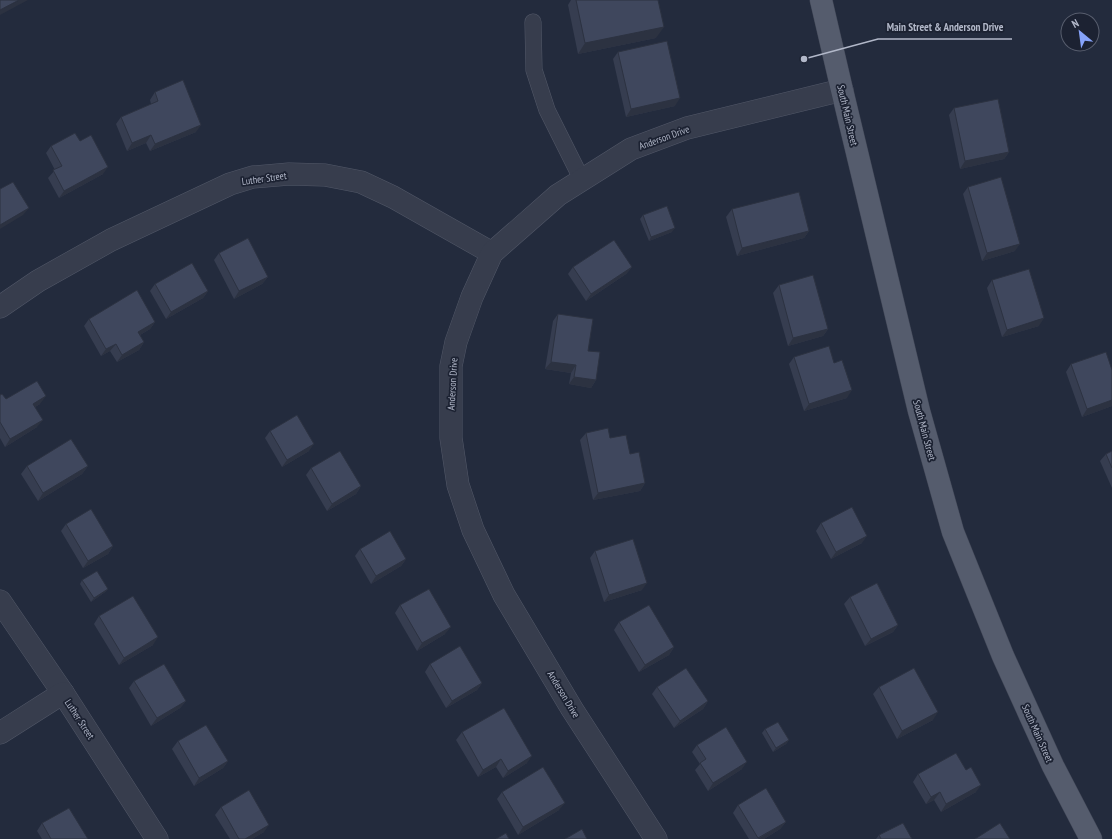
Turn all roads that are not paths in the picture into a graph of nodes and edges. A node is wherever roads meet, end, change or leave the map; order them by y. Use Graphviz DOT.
graph roads {
  1 [pos="821,0"];
  2 [pos="533,22"];
  3 [pos="842,90"];
  4 [pos="582,180"];
  5 [pos="492,253"];
  6 [pos="0,307"];
  7 [pos="0,602"];
  8 [pos="63,693"];
  9 [pos="0,733"];
  10 [pos="157,839"];
  11 [pos="656,839"];
  12 [pos="1091,839"];
  1 -- 3 [label="main road, South Main Street"];
  2 -- 4 [label="lane"];
  3 -- 4 [label="street, Anderson Drive"];
  3 -- 12 [label="main road, South Main Street"];
  4 -- 5 [label="street, Anderson Drive"];
  5 -- 6 [label="street, Luther Street"];
  5 -- 11 [label="street, Anderson Drive"];
  7 -- 8 [label="street, Luther Street"];
  8 -- 9 [label="street"];
  8 -- 10 [label="street, Luther Street"];
}
